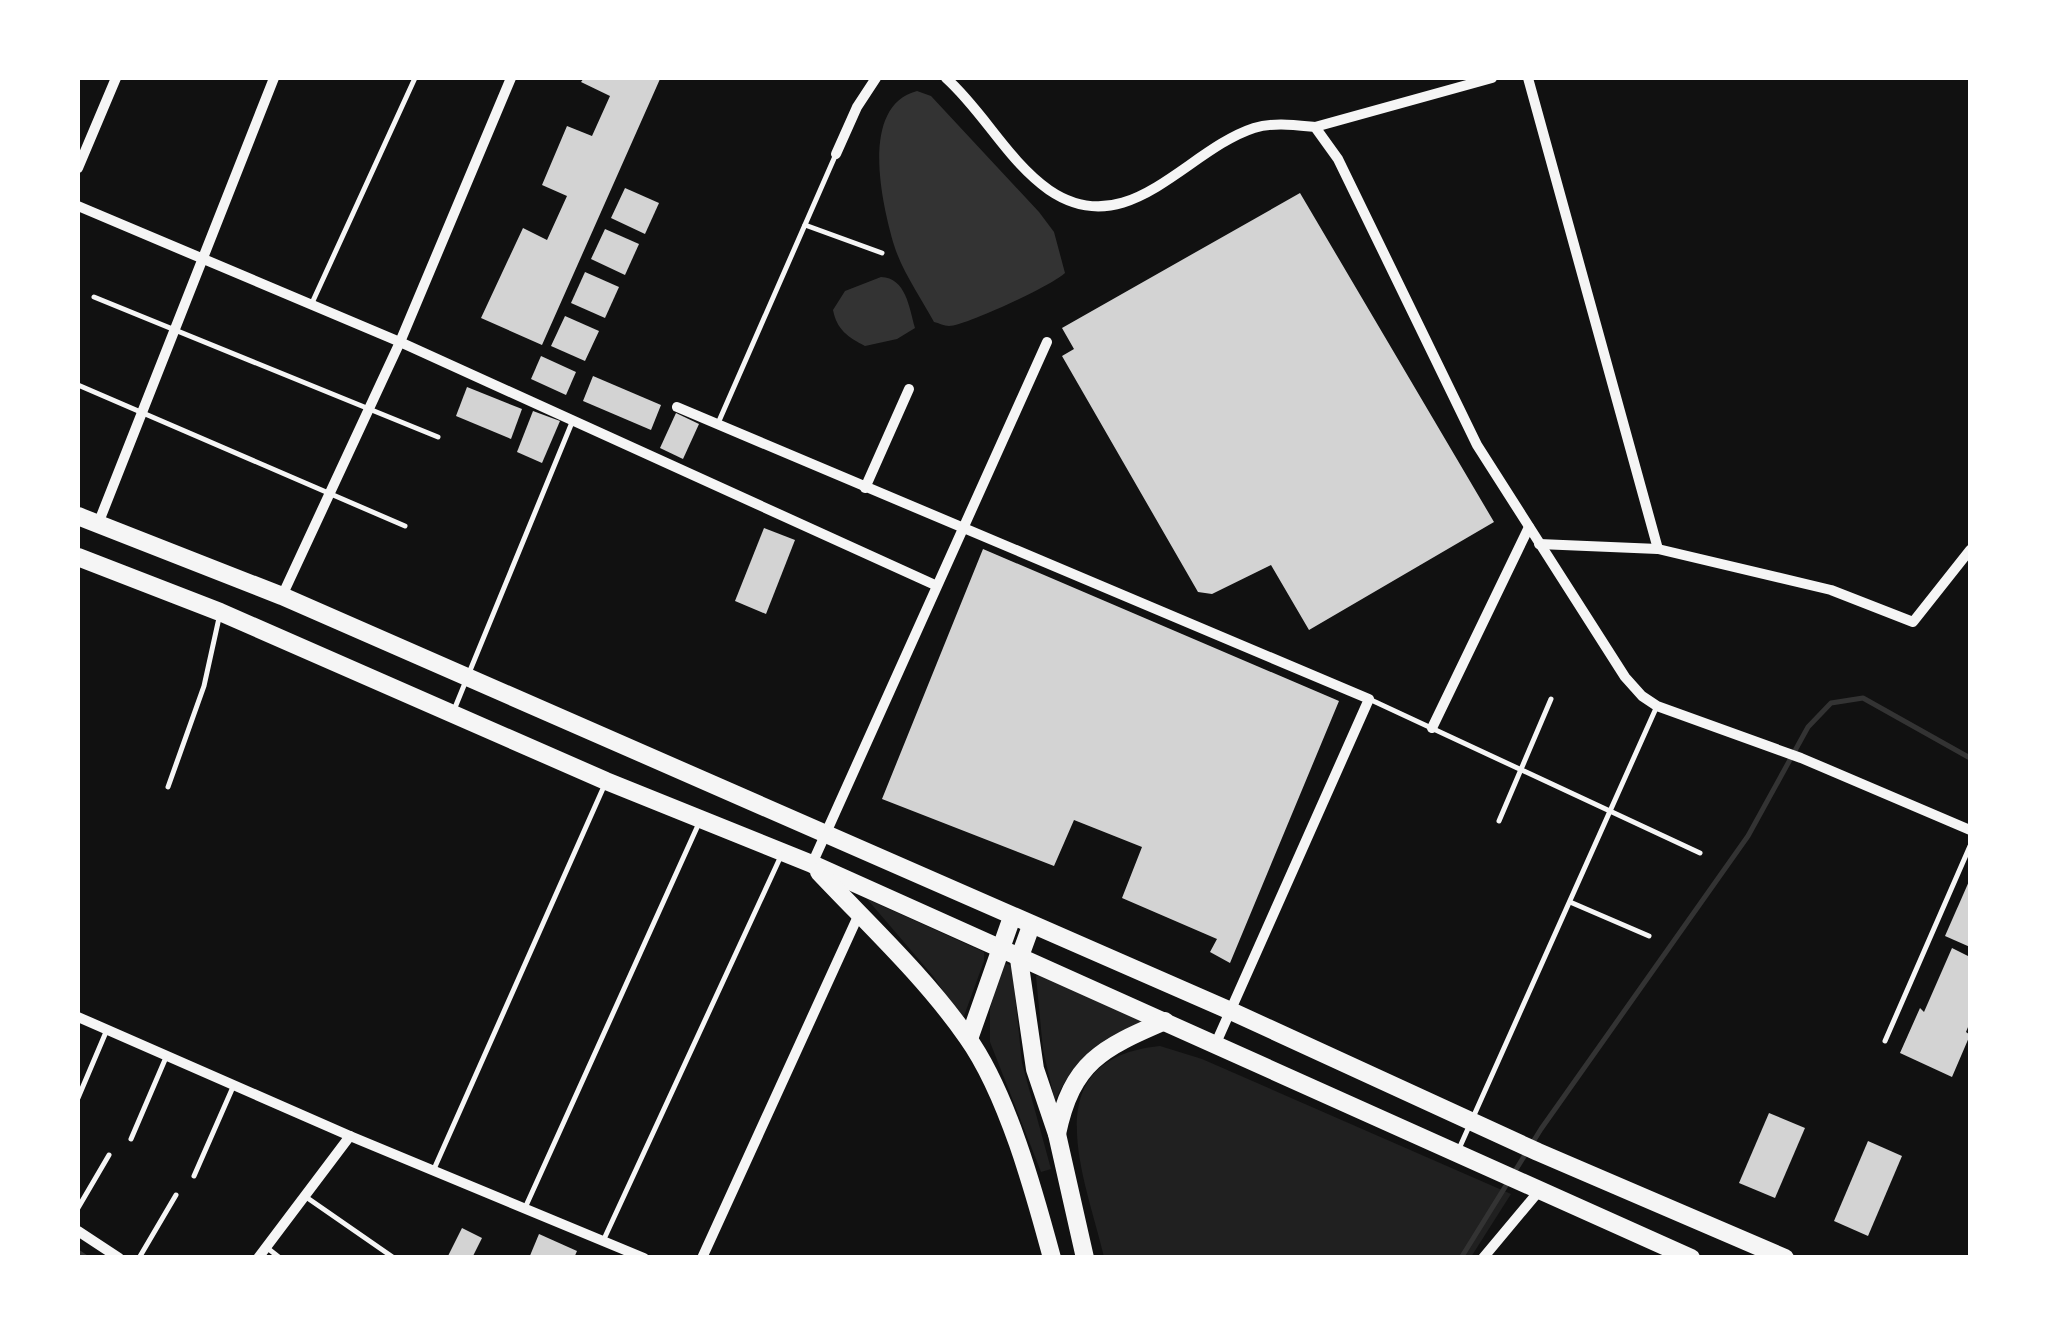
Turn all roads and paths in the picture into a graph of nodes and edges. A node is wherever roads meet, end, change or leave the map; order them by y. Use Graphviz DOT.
graph roads {
  1 [pos="116,78"];
  2 [pos="274,78"];
  3 [pos="414,78"];
  4 [pos="511,78"];
  5 [pos="876,78"];
  6 [pos="946,78"];
  7 [pos="1492,78"];
  8 [pos="1528,78"];
  9 [pos="1315,127"];
  10 [pos="836,154"];
  11 [pos="78,168"];
  12 [pos="78,206"];
  13 [pos="805,225"];
  14 [pos="882,254"];
  15 [pos="203,261"];
  16 [pos="94,297"];
  17 [pos="311,306"];
  18 [pos="176,329"];
  19 [pos="400,342"];
  20 [pos="1046,342"];
  21 [pos="78,385"];
  22 [pos="909,389"];
  23 [pos="677,407"];
  24 [pos="369,410"];
  25 [pos="142,415"];
  26 [pos="573,420"];
  27 [pos="718,424"];
  28 [pos="438,437"];
  29 [pos="865,488"];
  30 [pos="329,496"];
  31 [pos="78,516"];
  32 [pos="98,524"];
  33 [pos="405,526"];
  34 [pos="1529,527"];
  35 [pos="962,529"];
  36 [pos="1540,544"];
  37 [pos="1658,548"];
  38 [pos="1970,550"];
  39 [pos="78,557"];
  40 [pos="936,585"];
  41 [pos="282,596"];
  42 [pos="220,612"];
  43 [pos="467,678"];
  44 [pos="1370,698"];
  45 [pos="1552,699"];
  46 [pos="1657,706"];
  47 [pos="452,712"];
  48 [pos="1432,728"];
  49 [pos="1520,770"];
  50 [pos="606,781"];
  51 [pos="168,786"];
  52 [pos="1610,812"];
  53 [pos="701,820"];
  54 [pos="1499,821"];
  55 [pos="1970,830"];
  56 [pos="824,836"];
  57 [pos="1970,846"];
  58 [pos="783,852"];
  59 [pos="1700,853"];
  60 [pos="812,864"];
  61 [pos="1570,902"];
  62 [pos="859,914"];
  63 [pos="1012,917"];
  64 [pos="1031,926"];
  65 [pos="1649,936"];
  66 [pos="999,949"];
  67 [pos="1019,960"];
  68 [pos="1233,1012"];
  69 [pos="78,1017"];
  70 [pos="1165,1021"];
  71 [pos="106,1030"];
  72 [pos="969,1039"];
  73 [pos="1886,1042"];
  74 [pos="1216,1044"];
  75 [pos="167,1055"];
  76 [pos="234,1086"];
  77 [pos="78,1098"];
  78 [pos="1472,1121"];
  79 [pos="1057,1134"];
  80 [pos="350,1136"];
  81 [pos="130,1139"];
  82 [pos="1456,1154"];
  83 [pos="109,1155"];
  84 [pos="434,1169"];
  85 [pos="194,1176"];
  86 [pos="1535,1189"];
  87 [pos="176,1195"];
  88 [pos="304,1196"];
  89 [pos="78,1208"];
  90 [pos="526,1208"];
  91 [pos="78,1231"];
  92 [pos="603,1242"];
  93 [pos="266,1247"];
  94 [pos="119,1258"];
  95 [pos="139,1258"];
  96 [pos="258,1258"];
  97 [pos="280,1258"];
  98 [pos="394,1258"];
  99 [pos="644,1258"];
  100 [pos="702,1258"];
  101 [pos="1052,1258"];
  102 [pos="1086,1258"];
  103 [pos="1483,1258"];
  104 [pos="1691,1258"];
  105 [pos="1785,1258"];
  1 -- 11 [label="street"];
  2 -- 15 [label="street"];
  3 -- 17 [label="lane"];
  4 -- 19 [label="street"];
  5 -- 10 [label="street"];
  6 -- 9 [label="street"];
  7 -- 9 [label="street"];
  8 -- 37 [label="street"];
  9 -- 34 [label="street"];
  10 -- 13 [label="lane"];
  12 -- 15 [label="street"];
  13 -- 14 [label="lane"];
  13 -- 27 [label="lane"];
  15 -- 17 [label="street"];
  15 -- 18 [label="street"];
  16 -- 18 [label="lane"];
  17 -- 19 [label="street"];
  18 -- 24 [label="lane"];
  18 -- 25 [label="street"];
  19 -- 24 [label="street"];
  19 -- 26 [label="street"];
  20 -- 35 [label="street"];
  21 -- 25 [label="lane"];
  22 -- 29 [label="street"];
  23 -- 27 [label="street"];
  24 -- 28 [label="lane"];
  24 -- 30 [label="street"];
  25 -- 30 [label="lane"];
  25 -- 32 [label="street"];
  26 -- 40 [label="street"];
  26 -- 43 [label="lane"];
  27 -- 29 [label="street"];
  29 -- 35 [label="street"];
  30 -- 33 [label="lane"];
  30 -- 41 [label="street"];
  31 -- 32 [label="main road"];
  32 -- 41 [label="main road"];
  34 -- 36 [label="street"];
  34 -- 48 [label="street"];
  35 -- 40 [label="street"];
  35 -- 44 [label="street"];
  36 -- 37 [label="street"];
  36 -- 46 [label="street"];
  37 -- 38 [label="street"];
  39 -- 42 [label="main road"];
  40 -- 56 [label="street"];
  41 -- 43 [label="main road"];
  42 -- 47 [label="main road"];
  42 -- 51 [label="lane"];
  43 -- 47 [label="lane"];
  43 -- 56 [label="main road"];
  44 -- 48 [label="lane"];
  44 -- 68 [label="street"];
  45 -- 49 [label="lane"];
  46 -- 52 [label="lane"];
  46 -- 55 [label="street"];
  47 -- 50 [label="main road"];
  48 -- 49 [label="lane"];
  49 -- 52 [label="lane"];
  49 -- 54 [label="lane"];
  50 -- 53 [label="main road"];
  50 -- 84 [label="lane"];
  52 -- 59 [label="lane"];
  52 -- 61 [label="lane"];
  53 -- 58 [label="main road"];
  53 -- 90 [label="lane"];
  56 -- 60 [label="street"];
  56 -- 63 [label="main road"];
  57 -- 73 [label="lane"];
  58 -- 60 [label="main road"];
  58 -- 92 [label="lane"];
  60 -- 62 [label="main road"];
  60 -- 66 [label="main road"];
  61 -- 65 [label="lane"];
  61 -- 78 [label="lane"];
  62 -- 72 [label="main road"];
  62 -- 100 [label="street"];
  63 -- 64 [label="main road"];
  63 -- 66 [label="main road"];
  64 -- 67 [label="main road"];
  64 -- 68 [label="main road"];
  66 -- 67 [label="main road"];
  66 -- 72 [label="main road"];
  67 -- 70 [label="main road"];
  67 -- 79 [label="main road"];
  68 -- 74 [label="street"];
  68 -- 78 [label="main road"];
  69 -- 71 [label="street"];
  70 -- 74 [label="main road"];
  70 -- 79 [label="main road"];
  71 -- 75 [label="street"];
  71 -- 77 [label="lane"];
  72 -- 101 [label="main road"];
  74 -- 82 [label="main road"];
  75 -- 76 [label="street"];
  75 -- 81 [label="lane"];
  76 -- 80 [label="street"];
  76 -- 85 [label="lane"];
  78 -- 82 [label="lane"];
  78 -- 105 [label="main road"];
  79 -- 102 [label="main road"];
  80 -- 84 [label="street"];
  80 -- 88 [label="street"];
  82 -- 86 [label="main road"];
  83 -- 89 [label="lane"];
  84 -- 90 [label="street"];
  86 -- 103 [label="street"];
  86 -- 104 [label="main road"];
  87 -- 95 [label="lane"];
  88 -- 93 [label="street"];
  88 -- 98 [label="lane"];
  90 -- 92 [label="street"];
  91 -- 94 [label="street"];
  92 -- 99 [label="street"];
  93 -- 96 [label="street"];
  93 -- 97 [label="lane"];
}
